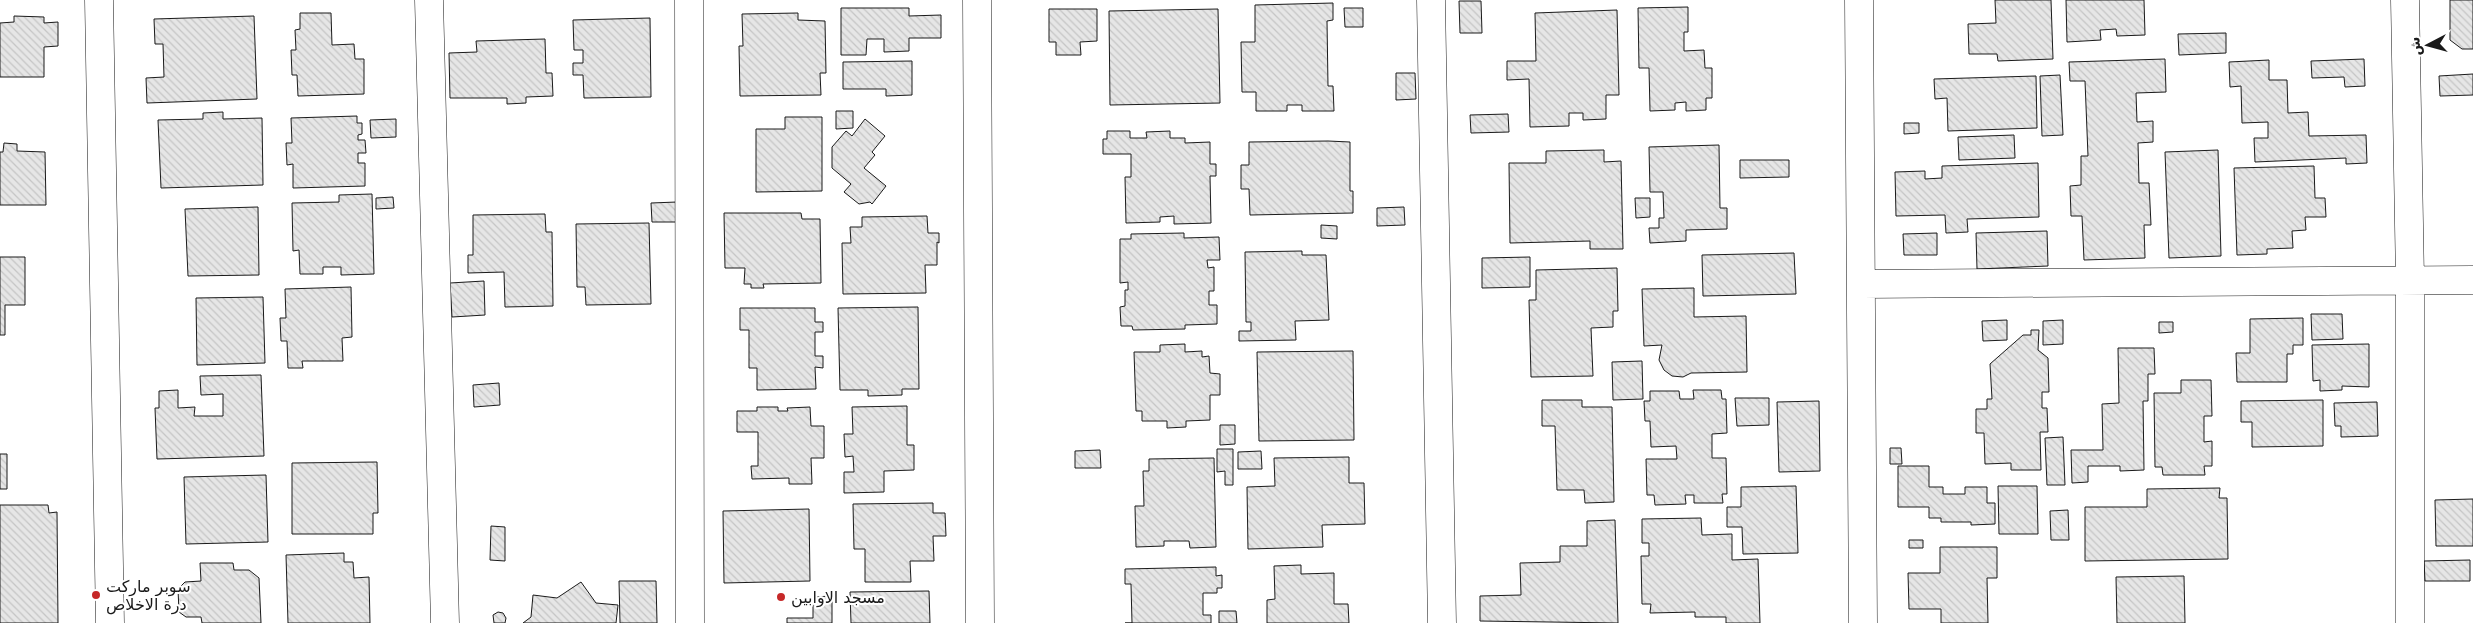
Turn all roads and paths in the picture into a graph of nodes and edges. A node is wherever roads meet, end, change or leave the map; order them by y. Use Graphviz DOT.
graph roads {
  1 [pos="99,0"];
  2 [pos="429,0"];
  3 [pos="689,0"];
  4 [pos="977,0"];
  5 [pos="1431,0"];
  6 [pos="1859,0"];
  7 [pos="2405,0"];
  8 [pos="2410,280"];
  9 [pos="2473,280"];
  10 [pos="1862,284"];
  11 [pos="110,623"];
  12 [pos="445,623"];
  13 [pos="690,623"];
  14 [pos="980,623"];
  15 [pos="1442,623"];
  16 [pos="1863,623"];
  17 [pos="2410,623"];
  1 -- 11 [label="street"];
  2 -- 12 [label="street"];
  3 -- 13 [label="street"];
  4 -- 14 [label="street"];
  5 -- 15 [label="street"];
  6 -- 10 [label="street"];
  7 -- 8 [label="street"];
  8 -- 9 [label="street"];
  8 -- 10 [label="street"];
  8 -- 17 [label="street"];
  10 -- 16 [label="street"];
}
